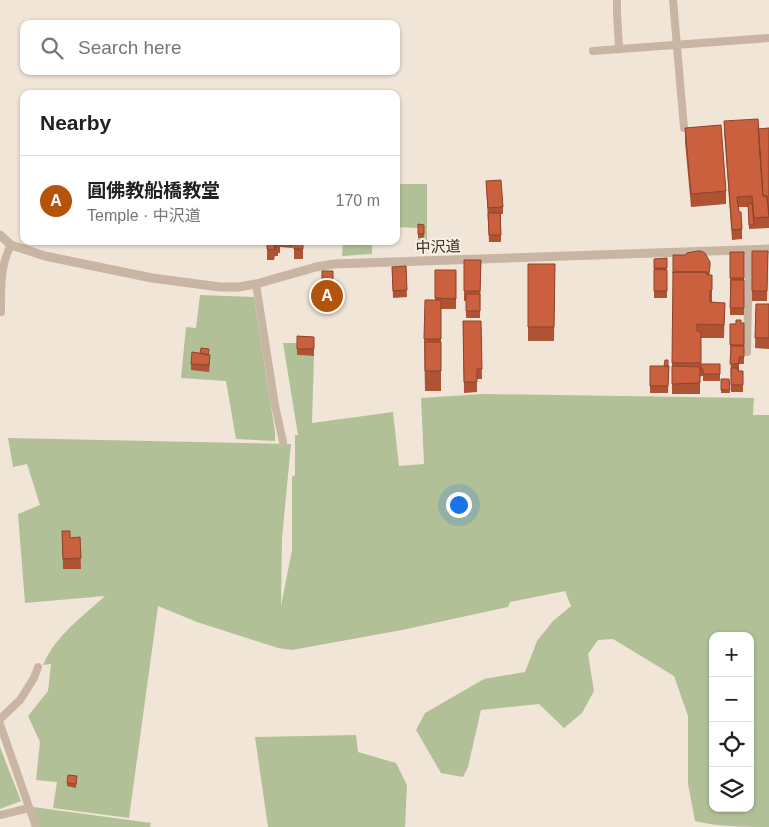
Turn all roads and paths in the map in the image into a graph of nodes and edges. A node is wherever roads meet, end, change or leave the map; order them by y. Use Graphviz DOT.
graph roads {
  1 [pos="618,0"];
  2 [pos="673,0"];
  3 [pos="769,38"];
  4 [pos="677,44"];
  5 [pos="619,48"];
  6 [pos="593,51"];
  7 [pos="684,128"];
  8 [pos="4,241"];
  9 [pos="769,249"];
  10 [pos="749,250"];
  11 [pos="256,284"];
  12 [pos="1,312"];
  13 [pos="747,352"];
  14 [pos="283,442"];
  15 [pos="38,667"];
  16 [pos="0,719"];
  17 [pos="0,724"];
  18 [pos="30,808"];
  19 [pos="0,815"];
  20 [pos="36,827"];
  1 -- 5 [label="street"];
  2 -- 4 [label="street"];
  3 -- 4 [label="street"];
  4 -- 5 [label="street"];
  4 -- 7 [label="street"];
  5 -- 6 [label="street"];
  8 -- 11 [label="street, 中沢道"];
  8 -- 12 [label="street"];
  9 -- 10 [label="street, 中沢道"];
  10 -- 11 [label="street, 中沢道"];
  10 -- 13 [label="street"];
  11 -- 14 [label="street"];
  15 -- 16 [label="street"];
  17 -- 18 [label="street"];
  18 -- 19 [label="street"];
  18 -- 20 [label="street"];
}
